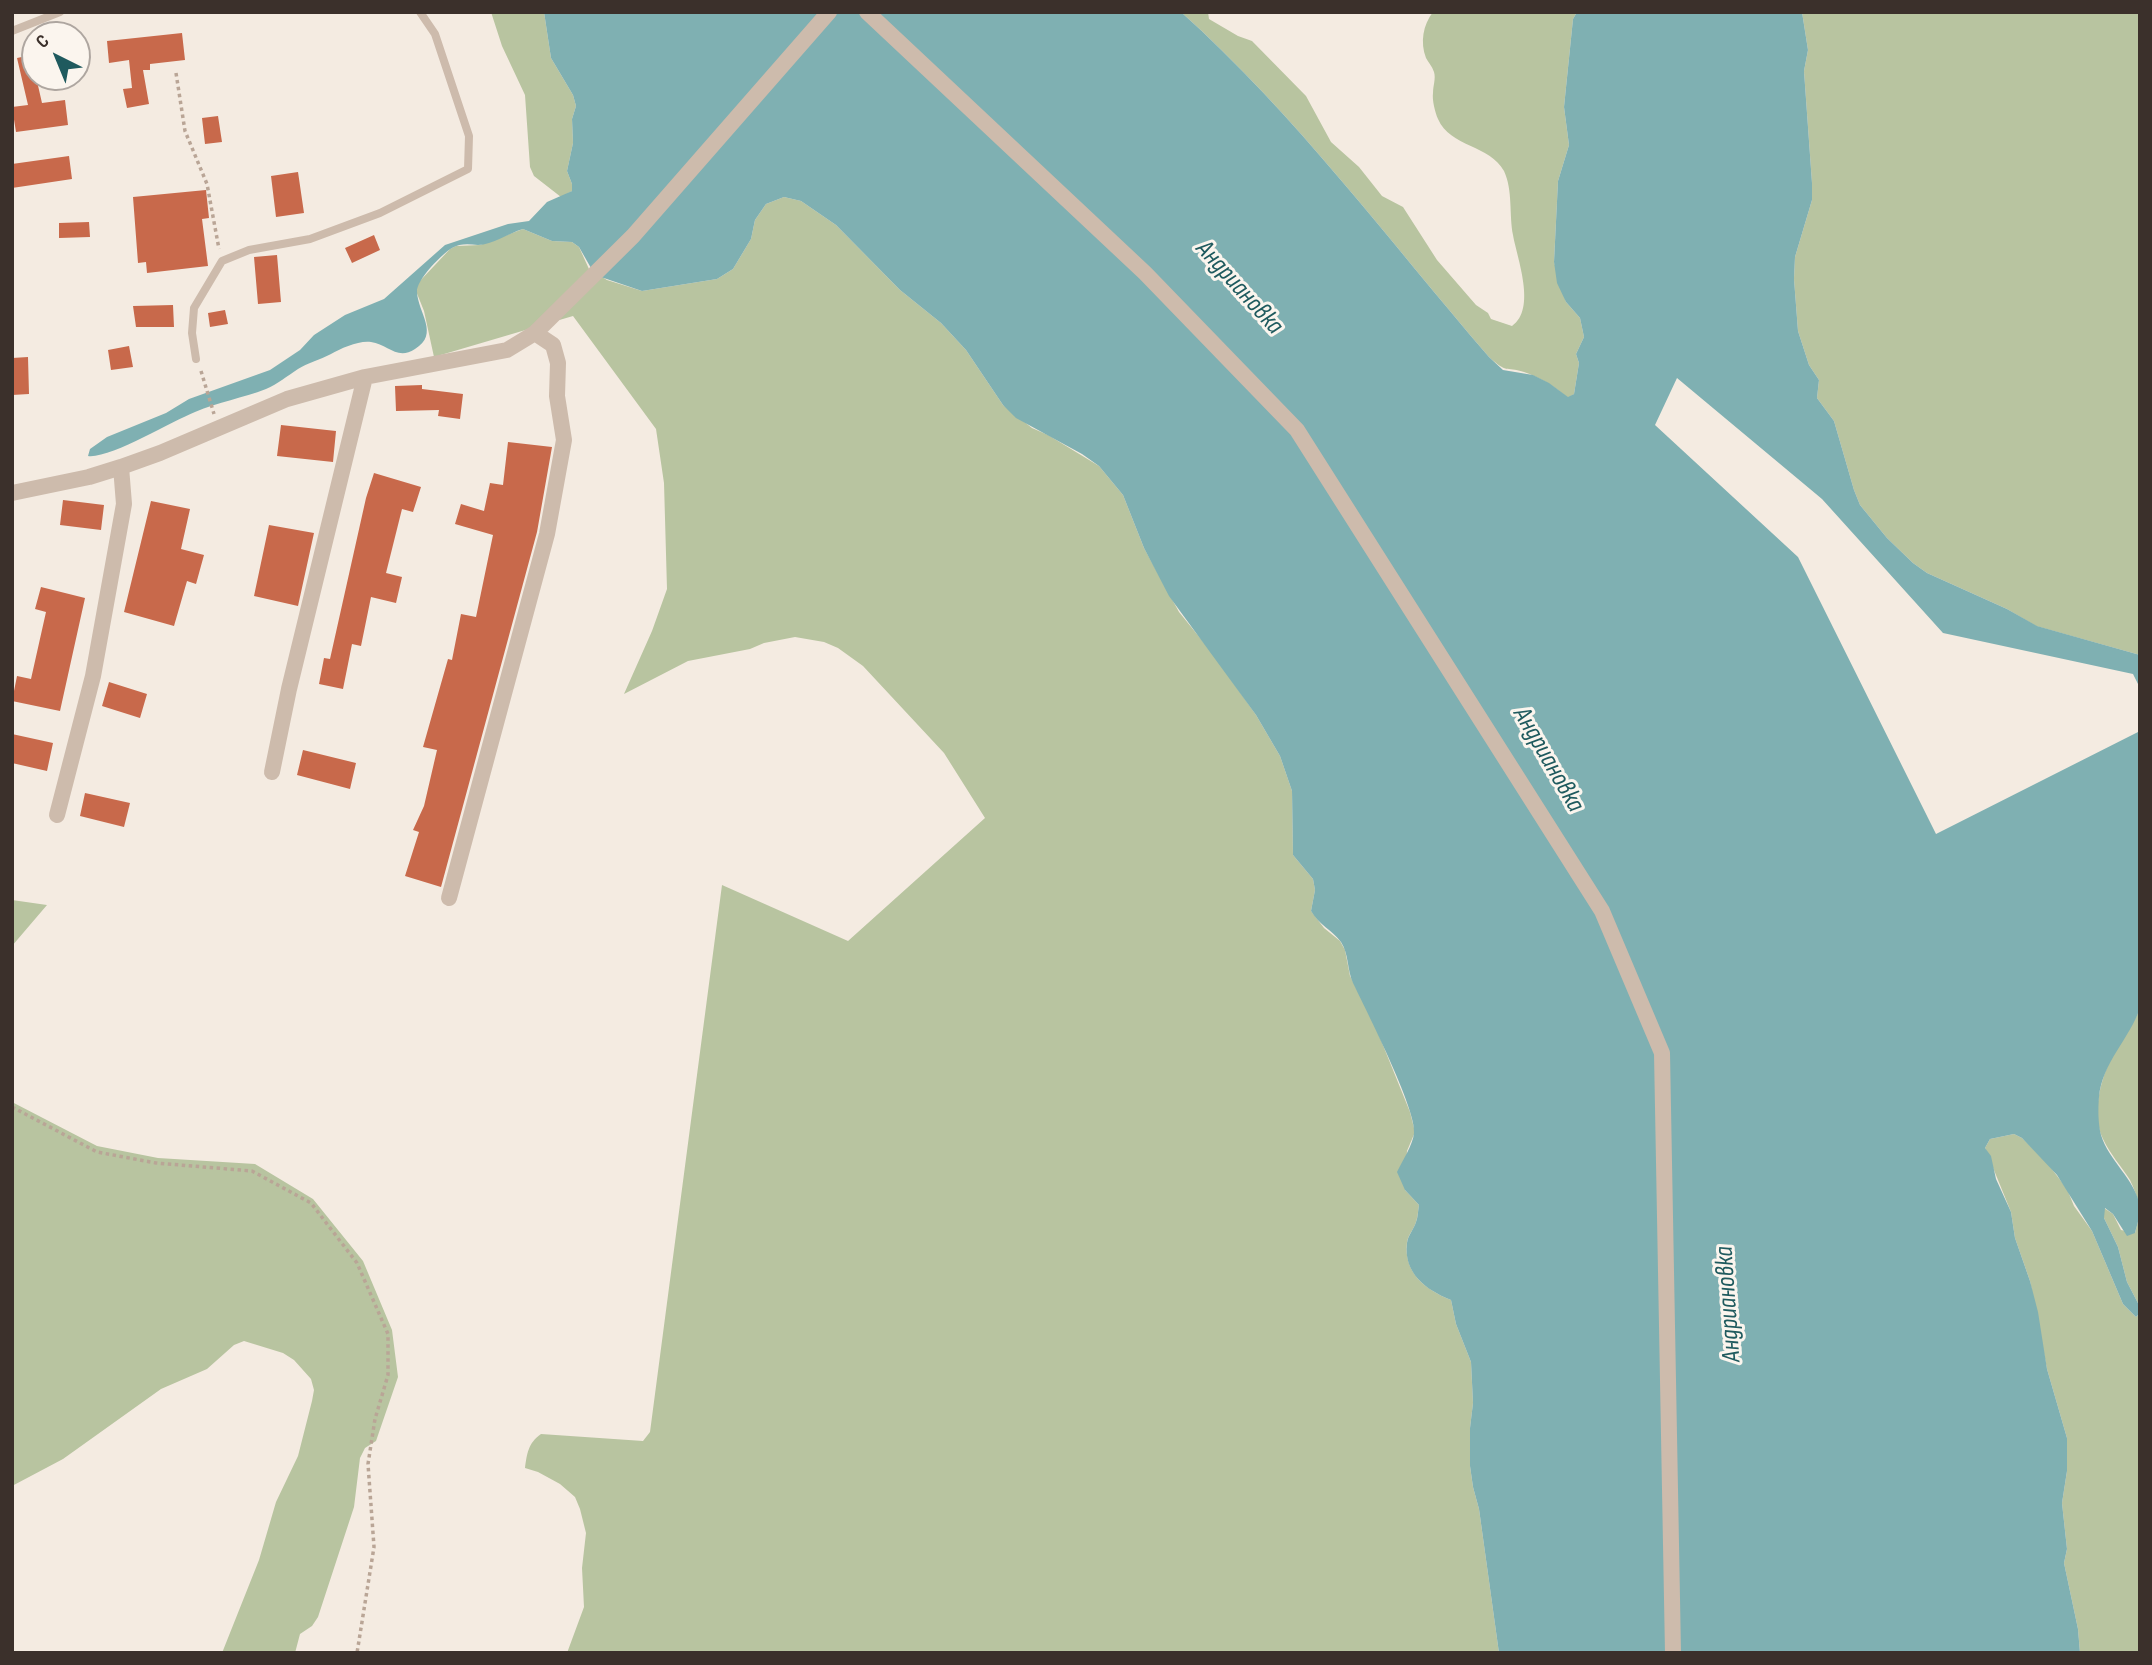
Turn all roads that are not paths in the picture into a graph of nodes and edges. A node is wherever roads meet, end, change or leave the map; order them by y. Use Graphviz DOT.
graph roads {
  1 [pos="60,12"];
  2 [pos="420,12"];
  3 [pos="829,12"];
  4 [pos="867,12"];
  5 [pos="12,32"];
  6 [pos="535,333"];
  7 [pos="196,359"];
  8 [pos="365,377"];
  9 [pos="121,467"];
  10 [pos="12,493"];
  11 [pos="272,772"];
  12 [pos="57,815"];
  13 [pos="449,898"];
  14 [pos="1673,1653"];
  1 -- 5 [label="lane"];
  2 -- 7 [label="lane"];
  3 -- 6 [label="street"];
  4 -- 14 [label="street"];
  6 -- 8 [label="street"];
  6 -- 13 [label="street"];
  8 -- 9 [label="street"];
  8 -- 11 [label="street"];
  9 -- 10 [label="street"];
  9 -- 12 [label="street"];
}
